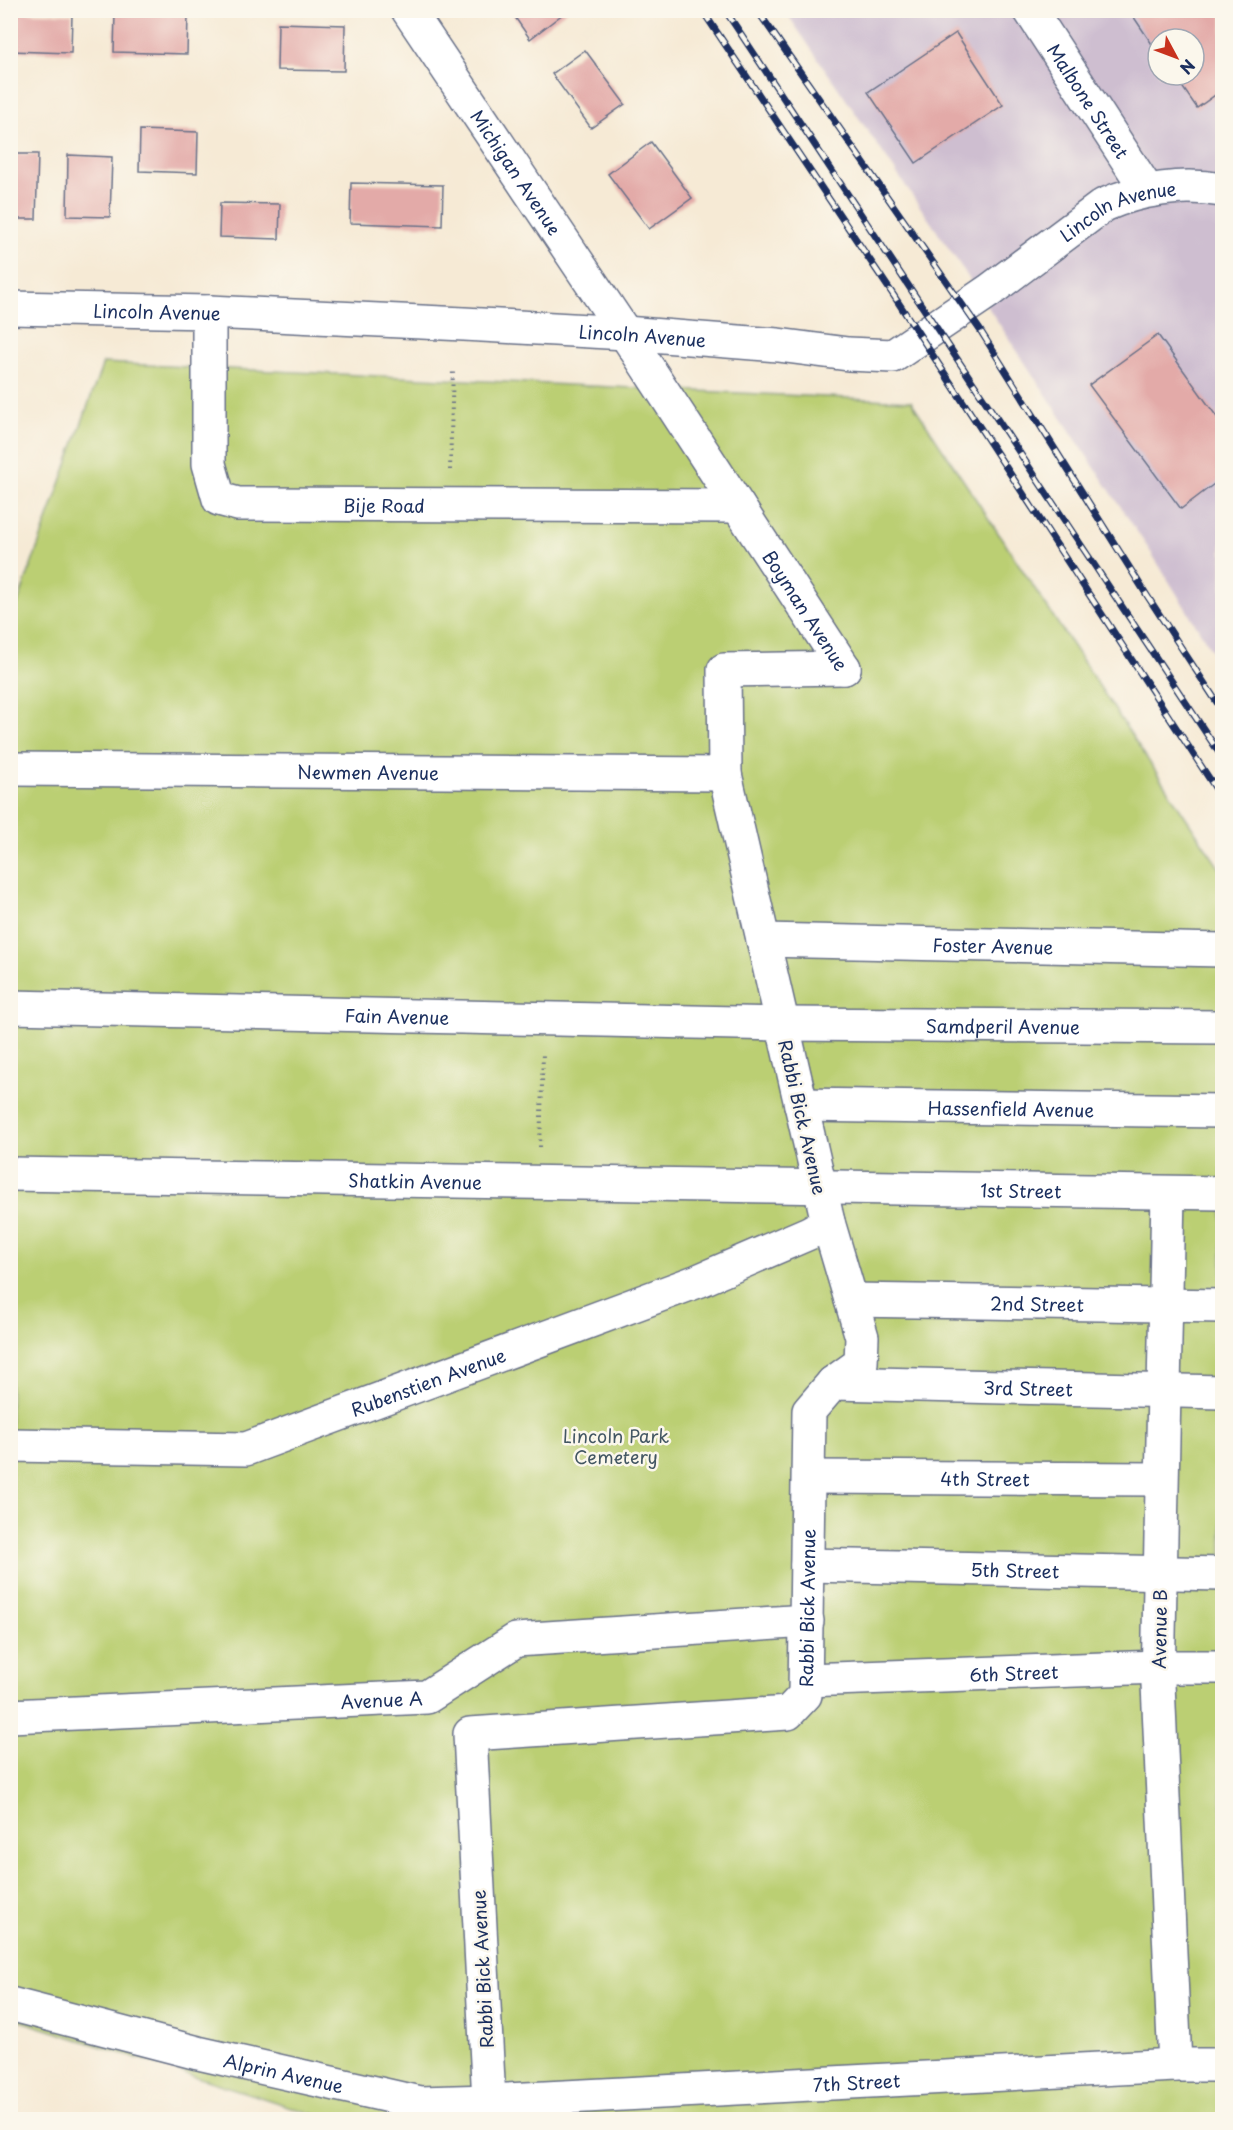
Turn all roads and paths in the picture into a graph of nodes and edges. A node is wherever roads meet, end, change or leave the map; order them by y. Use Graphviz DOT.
graph roads {
  1 [pos="408,10"];
  2 [pos="1030,10"];
  3 [pos="1147,190"];
  4 [pos="1222,190"];
  5 [pos="10,308"];
  6 [pos="209,312"];
  7 [pos="625,333"];
  8 [pos="453,369"];
  9 [pos="448,504"];
  10 [pos="738,506"];
  11 [pos="10,768"];
  12 [pos="725,774"];
  13 [pos="763,940"];
  14 [pos="1222,950"];
  15 [pos="10,1008"];
  16 [pos="544,1019"];
  17 [pos="782,1024"];
  18 [pos="1222,1027"];
  19 [pos="801,1105"];
  20 [pos="1222,1111"];
  21 [pos="10,1174"];
  22 [pos="538,1183"];
  23 [pos="819,1186"];
  24 [pos="1168,1193"];
  25 [pos="1222,1193"];
  26 [pos="828,1222"];
  27 [pos="850,1300"];
  28 [pos="1167,1305"];
  29 [pos="1222,1306"];
  30 [pos="833,1383"];
  31 [pos="1162,1391"];
  32 [pos="1222,1392"];
  33 [pos="10,1446"];
  34 [pos="809,1477"];
  35 [pos="1161,1479"];
  36 [pos="807,1565"];
  37 [pos="1160,1572"];
  38 [pos="1222,1574"];
  39 [pos="807,1622"];
  40 [pos="1158,1667"];
  41 [pos="1222,1667"];
  42 [pos="806,1680"];
  43 [pos="10,1716"];
  44 [pos="10,2004"];
  45 [pos="1175,2065"];
  46 [pos="1222,2065"];
  47 [pos="489,2101"];
  48 [pos="558,2120"];
  1 -- 7 [label="street, Michigan Avenue"];
  2 -- 3 [label="street, Malbone Street"];
  3 -- 4 [label="street, Lincoln Avenue"];
  3 -- 7 [label="street, Lincoln Avenue"];
  5 -- 6 [label="street, Lincoln Avenue"];
  6 -- 7 [label="street, Lincoln Avenue"];
  6 -- 9 [label="street, Bije Road"];
  7 -- 10 [label="street, Boyman Avenue"];
  8 -- 9 [label="path"];
  9 -- 10 [label="street, Bije Road"];
  10 -- 12 [label="street, Boyman Avenue"];
  11 -- 12 [label="street, Newmen Avenue"];
  12 -- 13 [label="street, Boyman Avenue"];
  13 -- 14 [label="street, Foster Avenue"];
  13 -- 17 [label="street, Boyman Avenue"];
  15 -- 16 [label="street, Fain Avenue"];
  16 -- 17 [label="street, Fain Avenue"];
  16 -- 22 [label="path"];
  17 -- 18 [label="street, Samdperil Avenue"];
  17 -- 19 [label="street, Rabbi Bick Avenue"];
  19 -- 20 [label="street, Hassenfield Avenue"];
  19 -- 23 [label="street, Rabbi Bick Avenue"];
  21 -- 22 [label="street, Shatkin Avenue"];
  22 -- 23 [label="street, Shatkin Avenue"];
  23 -- 24 [label="street, 1st Street"];
  23 -- 26 [label="street, Rabbi Bick Avenue"];
  24 -- 25 [label="street, 1st Street"];
  24 -- 28 [label="street, Avenue B"];
  26 -- 27 [label="street, Rabbi Bick Avenue"];
  26 -- 33 [label="street, Rubenstien Avenue"];
  27 -- 28 [label="street, 2nd Street"];
  27 -- 30 [label="street, Rabbi Bick Avenue"];
  28 -- 29 [label="street, 2nd Street"];
  28 -- 31 [label="street, Avenue B"];
  30 -- 31 [label="street, 3rd Street"];
  30 -- 34 [label="street, Rabbi Bick Avenue"];
  31 -- 32 [label="street, 3rd Street"];
  31 -- 35 [label="street, Avenue B"];
  34 -- 35 [label="street, 4th Street"];
  34 -- 36 [label="street, Rabbi Bick Avenue"];
  35 -- 37 [label="street, Avenue B"];
  36 -- 37 [label="street, 5th Street"];
  36 -- 39 [label="street, Rabbi Bick Avenue"];
  37 -- 38 [label="street, 5th Street"];
  37 -- 40 [label="street, Avenue B"];
  39 -- 42 [label="street, Rabbi Bick Avenue"];
  39 -- 43 [label="street, Avenue A"];
  40 -- 41 [label="street, 6th Street"];
  40 -- 42 [label="street, 6th Street"];
  40 -- 45 [label="street, Avenue B"];
  42 -- 47 [label="street, Rabbi Bick Avenue"];
  44 -- 47 [label="street, Alprin Avenue"];
  45 -- 46 [label="street, 7th Street"];
  45 -- 47 [label="street, 7th Street"];
  47 -- 48 [label="street, Alprin Avenue"];
}
